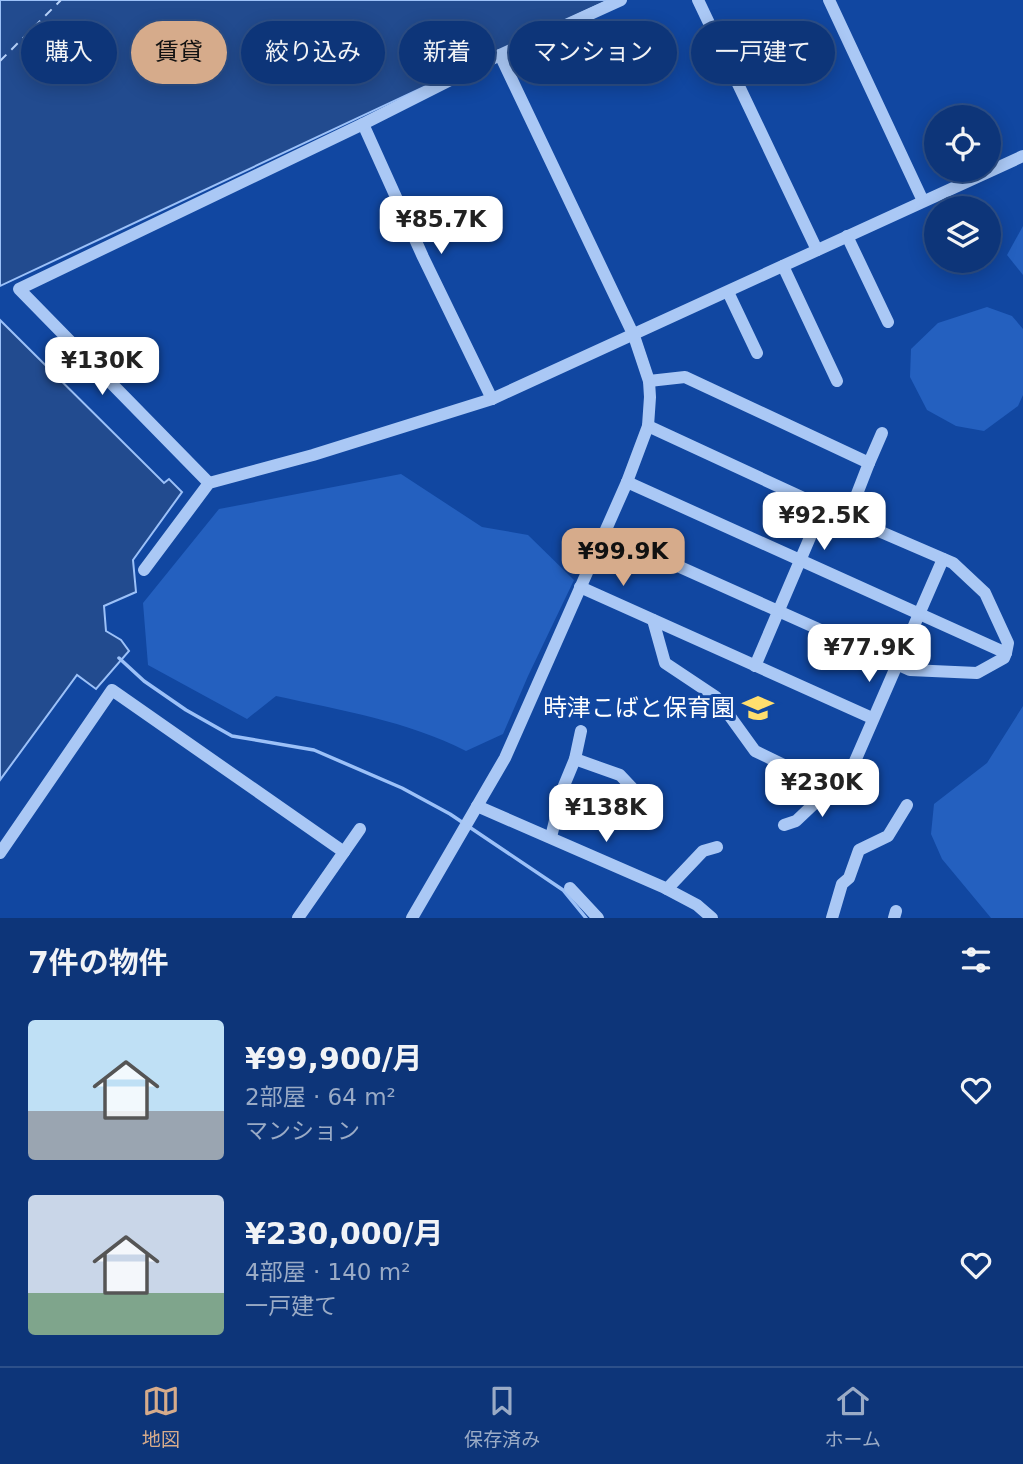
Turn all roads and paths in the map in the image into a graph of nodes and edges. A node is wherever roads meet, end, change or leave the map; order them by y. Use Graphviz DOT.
graph roads {
  1 [pos="621,0"];
  2 [pos="698,0"];
  3 [pos="829,0"];
  4 [pos="500,55"];
  5 [pos="363,124"];
  6 [pos="1023,156"];
  7 [pos="923,201"];
  8 [pos="847,236"];
  9 [pos="817,250"];
  10 [pos="783,266"];
  11 [pos="728,292"];
  12 [pos="888,322"];
  13 [pos="634,336"];
  14 [pos="757,353"];
  15 [pos="649,381"];
  16 [pos="837,381"];
  17 [pos="492,399"];
  18 [pos="648,426"];
  19 [pos="882,433"];
  20 [pos="869,463"];
  21 [pos="627,482"];
  22 [pos="209,483"];
  23 [pos="823,507"];
  24 [pos="848,517"];
  25 [pos="604,533"];
  26 [pos="800,559"];
  27 [pos="943,559"];
  28 [pos="144,570"];
  29 [pos="580,587"];
  30 [pos="778,610"];
  31 [pos="920,612"];
  32 [pos="653,620"];
  33 [pos="1006,653"];
  34 [pos="896,663"];
  35 [pos="755,666"];
  36 [pos="872,718"];
  37 [pos="581,731"];
  38 [pos="575,759"];
  39 [pos="818,781"];
  40 [pos="563,788"];
  41 [pos="638,793"];
  42 [pos="601,800"];
  43 [pos="906,805"];
  44 [pos="477,806"];
  45 [pos="784,825"];
  46 [pos="360,829"];
  47 [pos="551,837"];
  48 [pos="717,847"];
  49 [pos="344,852"];
  50 [pos="0,853"];
  51 [pos="570,888"];
  52 [pos="667,889"];
  53 [pos="302,917"];
  54 [pos="412,918"];
  55 [pos="598,918"];
  56 [pos="712,918"];
  57 [pos="832,918"];
  1 -- 4 [label="street"];
  2 -- 9 [label="street"];
  3 -- 7 [label="street"];
  4 -- 5 [label="street"];
  4 -- 13 [label="street"];
  5 -- 17 [label="street"];
  5 -- 22 [label="street"];
  6 -- 7 [label="street"];
  7 -- 8 [label="street"];
  8 -- 9 [label="street"];
  8 -- 12 [label="street"];
  9 -- 10 [label="street"];
  10 -- 11 [label="street"];
  10 -- 16 [label="street"];
  11 -- 13 [label="street"];
  11 -- 14 [label="street"];
  13 -- 15 [label="street"];
  13 -- 17 [label="street"];
  15 -- 18 [label="street"];
  15 -- 20 [label="street"];
  17 -- 22 [label="street"];
  18 -- 21 [label="street"];
  18 -- 23 [label="street"];
  19 -- 20 [label="street"];
  20 -- 24 [label="street"];
  21 -- 25 [label="street"];
  21 -- 26 [label="street"];
  22 -- 28 [label="street"];
  23 -- 24 [label="street"];
  23 -- 26 [label="street"];
  24 -- 27 [label="street"];
  25 -- 29 [label="street"];
  25 -- 30 [label="street"];
  26 -- 30 [label="street"];
  26 -- 31 [label="street"];
  27 -- 31 [label="street"];
  27 -- 33 [label="street"];
  29 -- 32 [label="street"];
  29 -- 44 [label="street"];
  30 -- 34 [label="street"];
  30 -- 35 [label="street"];
  31 -- 33 [label="street"];
  31 -- 34 [label="street"];
  32 -- 35 [label="street"];
  32 -- 39 [label="street"];
  33 -- 34 [label="street"];
  34 -- 36 [label="street"];
  35 -- 36 [label="street"];
  36 -- 39 [label="street"];
  37 -- 38 [label="street"];
  38 -- 40 [label="street"];
  38 -- 41 [label="street"];
  39 -- 45 [label="street"];
  40 -- 42 [label="street"];
  40 -- 47 [label="street"];
  43 -- 57 [label="street"];
  44 -- 47 [label="street"];
  44 -- 54 [label="street"];
  46 -- 49 [label="street"];
  47 -- 52 [label="street"];
  48 -- 52 [label="street"];
  49 -- 50 [label="street"];
  49 -- 53 [label="street"];
  51 -- 55 [label="street"];
  52 -- 56 [label="street"];
}
